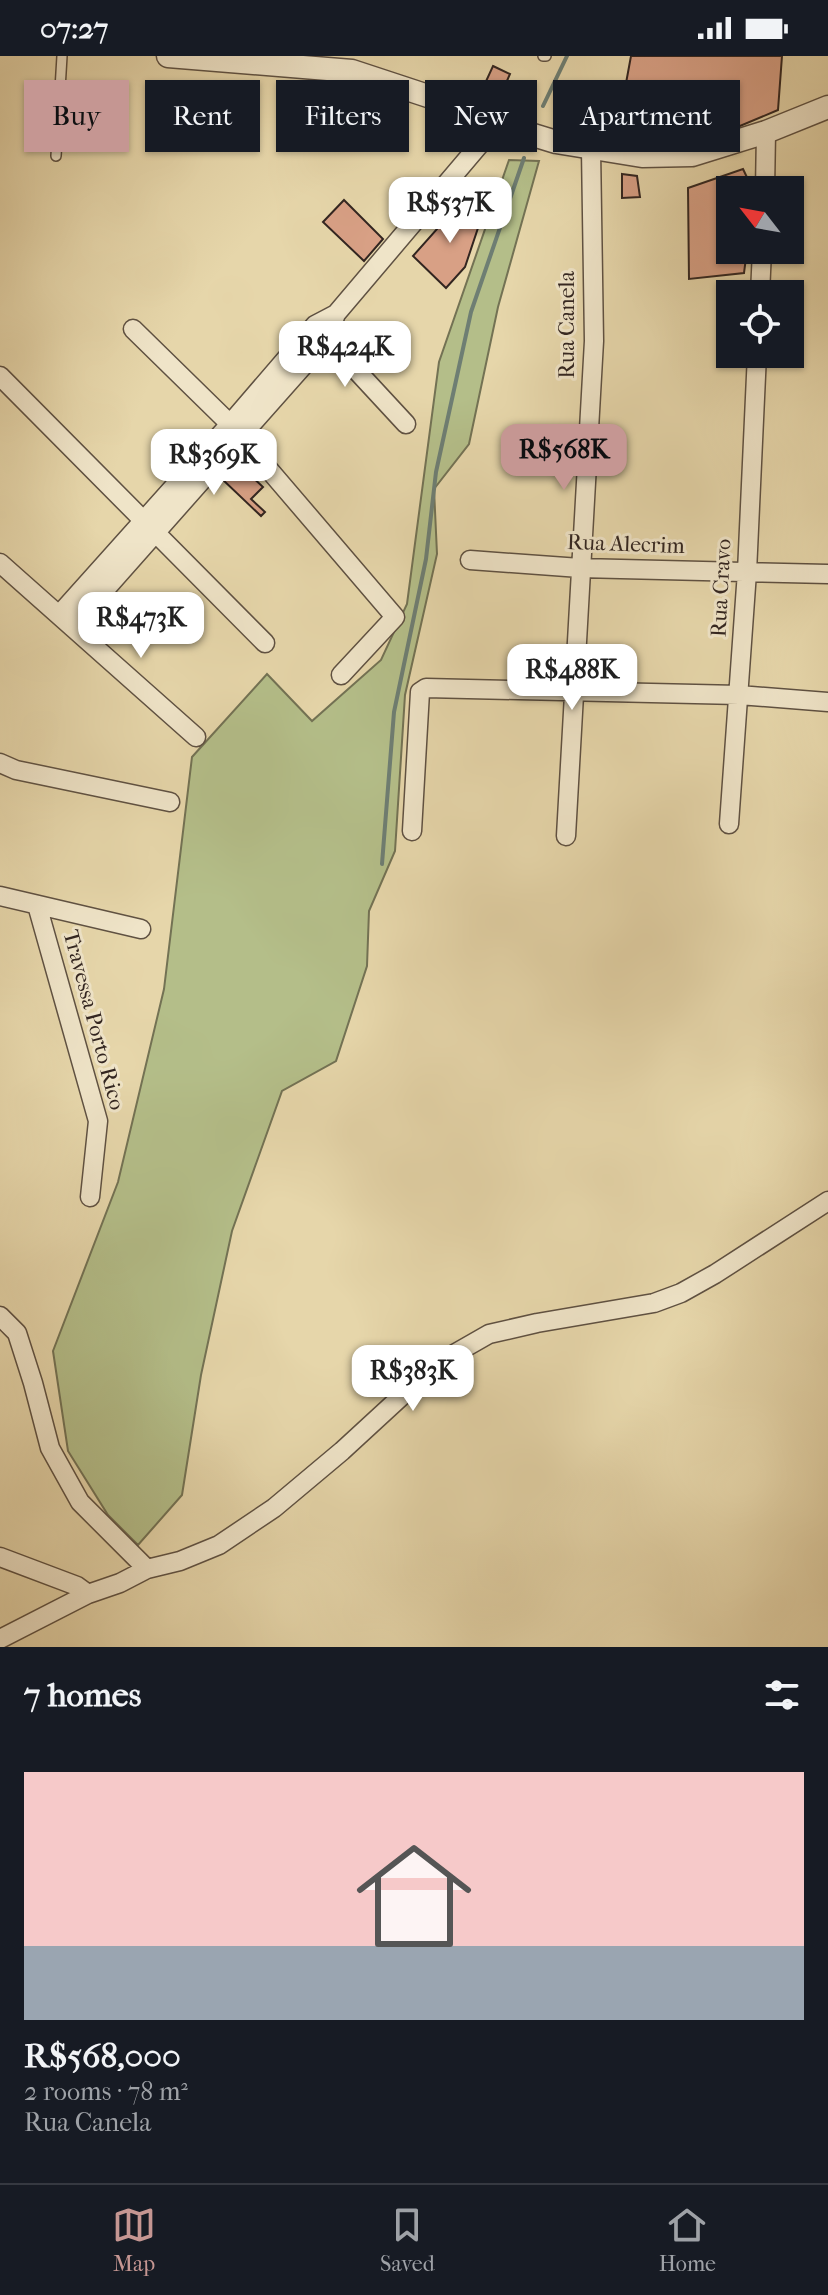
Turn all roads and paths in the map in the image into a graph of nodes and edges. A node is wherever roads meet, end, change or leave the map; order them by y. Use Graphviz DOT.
graph roads {
  1 [pos="62,56"];
  2 [pos="169,56"];
  3 [pos="425,95"];
  4 [pos="828,107"];
  5 [pos="766,132"];
  6 [pos="740,140"];
  7 [pos="473,152"];
  8 [pos="591,152"];
  9 [pos="613,152"];
  10 [pos="702,152"];
  11 [pos="56,156"];
  12 [pos="765,176"];
  13 [pos="336,314"];
  14 [pos="315,325"];
  15 [pos="133,329"];
  16 [pos="327,339"];
  17 [pos="756,368"];
  18 [pos="0,376"];
  19 [pos="269,392"];
  20 [pos="406,424"];
  21 [pos="235,430"];
  22 [pos="149,526"];
  23 [pos="470,560"];
  24 [pos="0,563"];
  25 [pos="580,568"];
  26 [pos="747,572"];
  27 [pos="828,574"];
  28 [pos="65,621"];
  29 [pos="265,643"];
  30 [pos="341,675"];
  31 [pos="573,691"];
  32 [pos="739,695"];
  33 [pos="828,702"];
  34 [pos="196,737"];
  35 [pos="0,763"];
  36 [pos="170,802"];
  37 [pos="729,824"];
  38 [pos="412,831"];
  39 [pos="566,836"];
  40 [pos="0,896"];
  41 [pos="37,905"];
  42 [pos="141,929"];
  43 [pos="90,1197"];
  44 [pos="828,1201"];
  45 [pos="0,1316"];
  46 [pos="0,1557"];
  47 [pos="147,1569"];
  48 [pos="88,1594"];
  49 [pos="0,1639"];
  1 -- 11 [label="lane"];
  2 -- 3 [label="street"];
  4 -- 5 [label="street"];
  5 -- 6 [label="street"];
  5 -- 12 [label="street"];
  7 -- 13 [label="street"];
  8 -- 25 [label="street, Rua Canela"];
  9 -- 10 [label="street"];
  13 -- 14 [label="street"];
  13 -- 16 [label="street"];
  14 -- 16 [label="street"];
  14 -- 19 [label="street"];
  15 -- 21 [label="street"];
  16 -- 19 [label="street"];
  16 -- 20 [label="street"];
  17 -- 26 [label="street, Rua Cravo"];
  18 -- 22 [label="street"];
  19 -- 21 [label="street"];
  21 -- 22 [label="street"];
  21 -- 30 [label="street"];
  22 -- 28 [label="street"];
  22 -- 29 [label="street"];
  23 -- 25 [label="street, Rua Alecrim"];
  24 -- 28 [label="street"];
  25 -- 26 [label="street, Rua Alecrim"];
  25 -- 31 [label="street, Rua Canela"];
  26 -- 27 [label="street, Rua Alecrim"];
  26 -- 32 [label="street, Rua Cravo"];
  28 -- 34 [label="street"];
  31 -- 32 [label="street"];
  31 -- 38 [label="street"];
  31 -- 39 [label="street, Rua Canela"];
  32 -- 33 [label="street"];
  32 -- 37 [label="street, Rua Cravo"];
  35 -- 36 [label="street"];
  40 -- 41 [label="street"];
  41 -- 42 [label="street"];
  41 -- 43 [label="street, Travessa Porto Rico"];
  44 -- 47 [label="street"];
  45 -- 47 [label="street"];
  46 -- 48 [label="street"];
  47 -- 48 [label="street"];
  48 -- 49 [label="street"];
}
